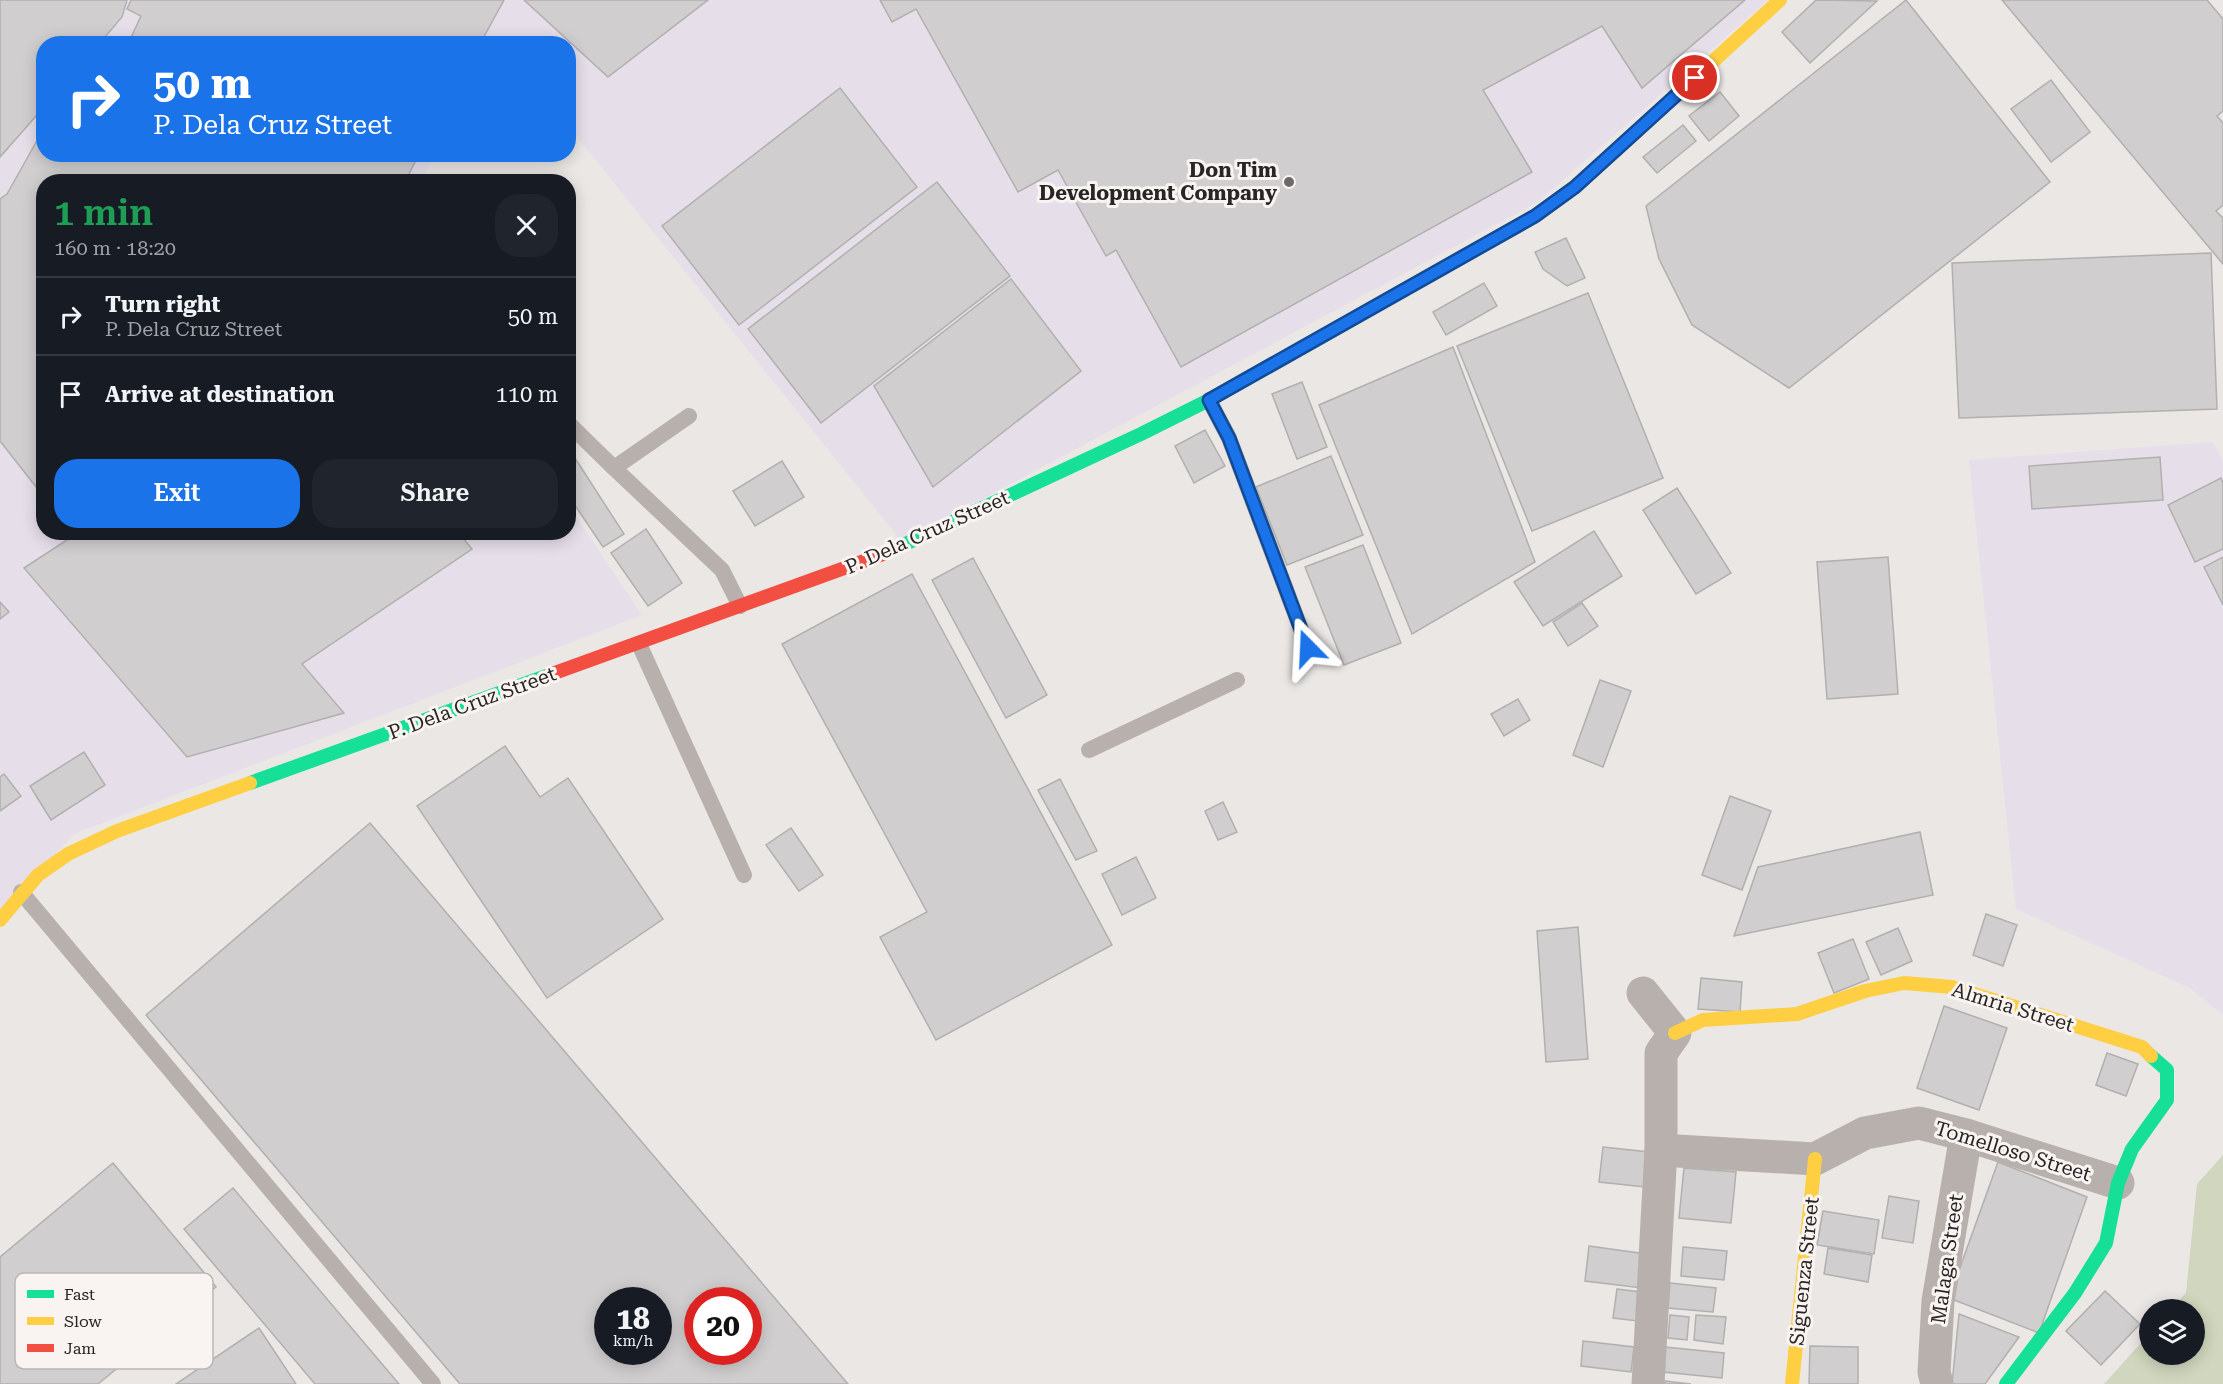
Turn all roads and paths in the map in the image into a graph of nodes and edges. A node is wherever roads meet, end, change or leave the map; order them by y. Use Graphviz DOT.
graph roads {
  1 [pos="1780,0"];
  2 [pos="1209,400"];
  3 [pos="689,416"];
  4 [pos="576,431"];
  5 [pos="614,468"];
  6 [pos="740,606"];
  7 [pos="639,644"];
  8 [pos="1308,648"];
  9 [pos="1237,680"];
  10 [pos="1089,750"];
  11 [pos="744,875"];
  12 [pos="21,892"];
  13 [pos="0,920"];
  14 [pos="1643,993"];
  15 [pos="1675,1033"];
  16 [pos="1966,1135"];
  17 [pos="1661,1150"];
  18 [pos="1815,1159"];
  19 [pos="2118,1184"];
  20 [pos="433,1384"];
  21 [pos="1648,1384"];
  22 [pos="1792,1384"];
  23 [pos="1937,1384"];
  24 [pos="2006,1384"];
  1 -- 2 [label="street, P. Dela Cruz Street"];
  2 -- 6 [label="street, P. Dela Cruz Street"];
  2 -- 8 [label="lane"];
  3 -- 5 [label="lane"];
  4 -- 5 [label="lane"];
  5 -- 6 [label="lane"];
  6 -- 7 [label="street, P. Dela Cruz Street"];
  7 -- 11 [label="lane"];
  7 -- 12 [label="street, P. Dela Cruz Street"];
  9 -- 10 [label="lane"];
  12 -- 13 [label="street, P. Dela Cruz Street"];
  12 -- 20 [label="lane"];
  14 -- 15 [label="street"];
  15 -- 17 [label="street"];
  15 -- 19 [label="street, Almria Street"];
  16 -- 18 [label="street, Tomelloso Street"];
  16 -- 19 [label="street, Tomelloso Street"];
  16 -- 23 [label="street, Malaga Street"];
  17 -- 18 [label="street"];
  17 -- 21 [label="street"];
  18 -- 22 [label="street, Siguenza Street"];
  19 -- 24 [label="street"];
}
